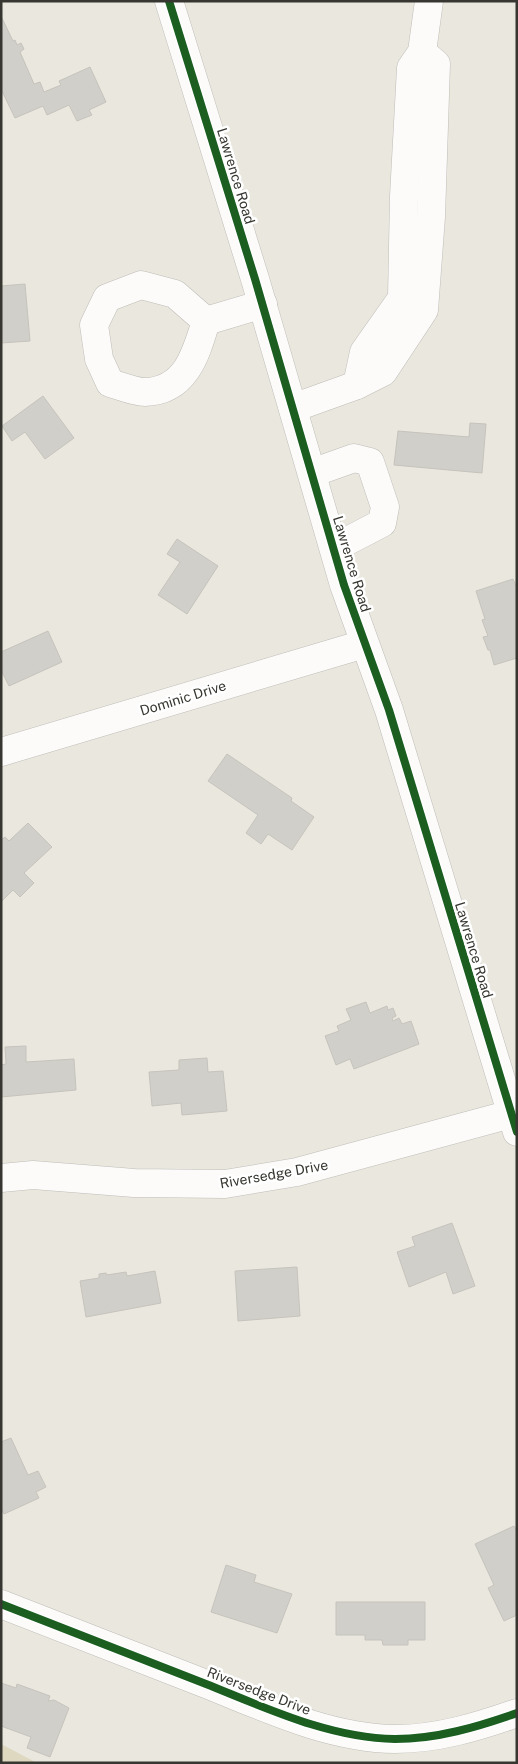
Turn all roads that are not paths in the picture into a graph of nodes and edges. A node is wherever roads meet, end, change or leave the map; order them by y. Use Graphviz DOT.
graph roads {
  1 [pos="169,1"];
  2 [pos="429,1"];
  3 [pos="263,304"];
  4 [pos="206,321"];
  5 [pos="293,408"];
  6 [pos="312,473"];
  7 [pos="334,548"];
  8 [pos="364,644"];
  9 [pos="1,752"];
  10 [pos="514,1123"];
  11 [pos="1,1178"];
  12 [pos="1,1604"];
  13 [pos="517,1713"];
  1 -- 3 [label="street, Lawrence Road"];
  2 -- 5 [label="street"];
  3 -- 4 [label="street"];
  3 -- 5 [label="street, Lawrence Road"];
  5 -- 6 [label="street, Lawrence Road"];
  6 -- 7 [label="street, Lawrence Road"];
  6 -- 7 [label="street"];
  7 -- 8 [label="street, Lawrence Road"];
  8 -- 9 [label="street, Dominic Drive"];
  8 -- 10 [label="street, Lawrence Road"];
  10 -- 11 [label="street, Riversedge Drive"];
  12 -- 13 [label="street, Riversedge Drive"];
}
